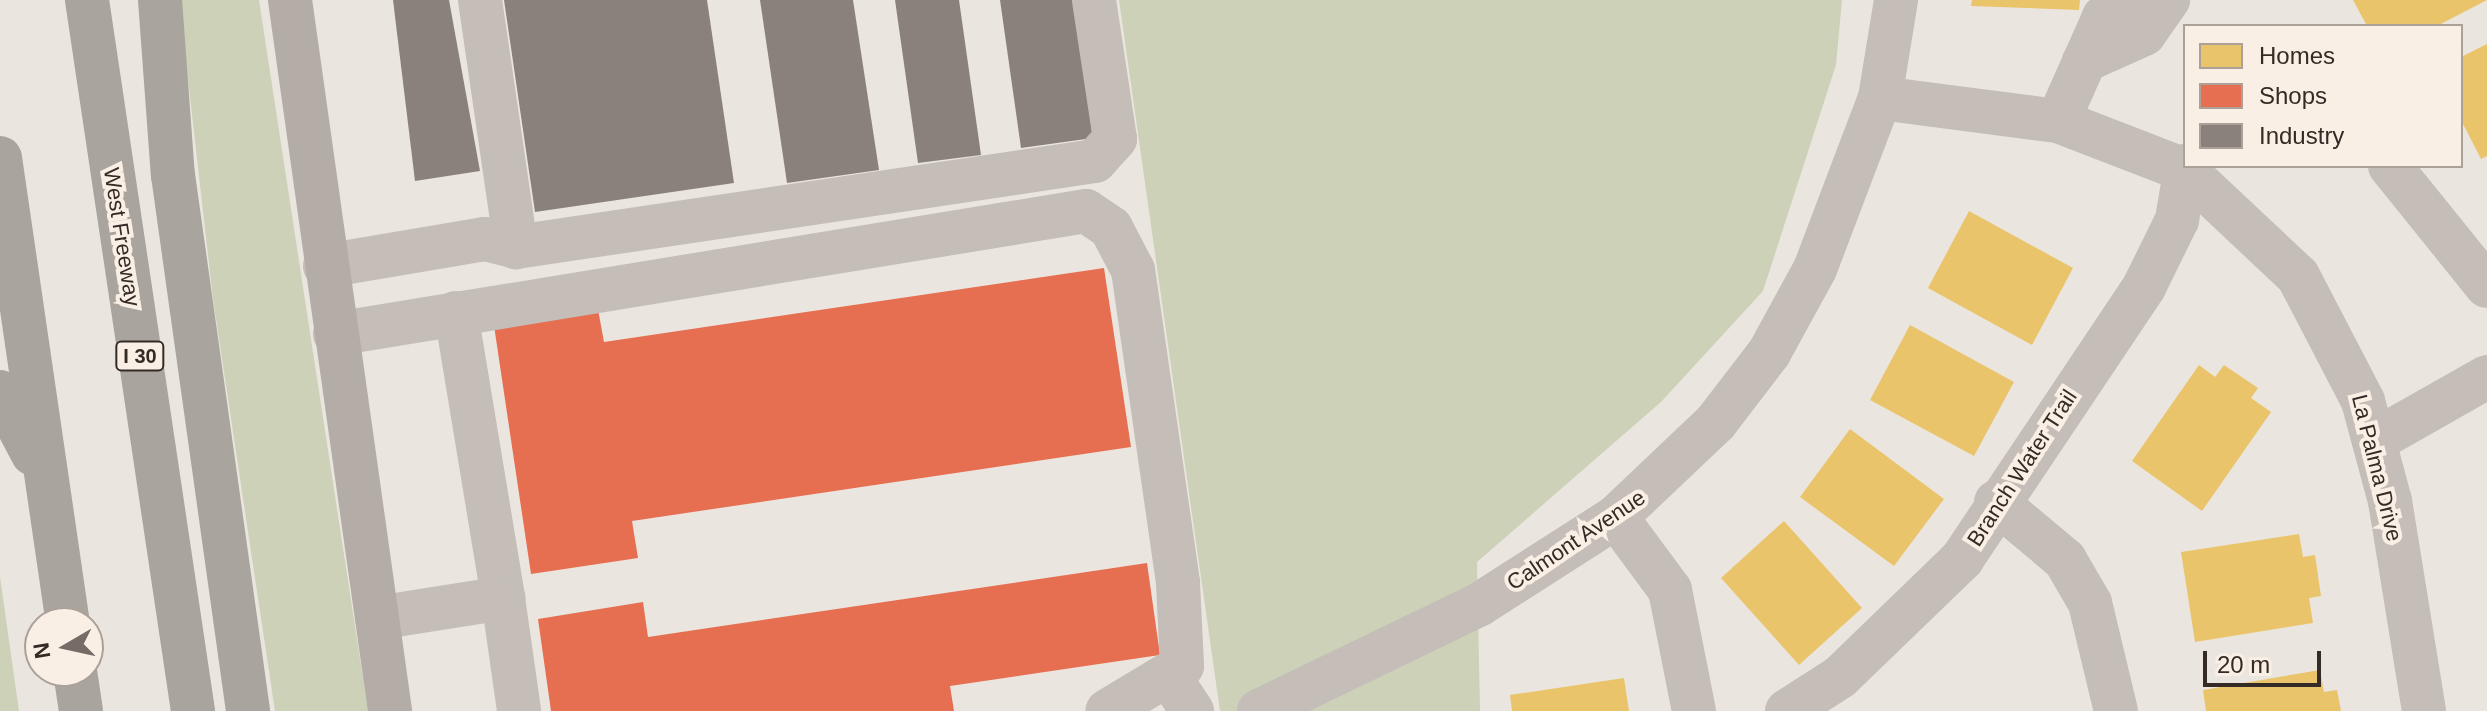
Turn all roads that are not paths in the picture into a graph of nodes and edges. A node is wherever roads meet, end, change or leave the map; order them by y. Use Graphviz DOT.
graph roads {
  1 [pos="87,0"];
  2 [pos="160,0"];
  3 [pos="290,0"];
  4 [pos="480,0"];
  5 [pos="1094,0"];
  6 [pos="1896,0"];
  7 [pos="2127,0"];
  8 [pos="2168,0"];
  9 [pos="2084,61"];
  10 [pos="1880,98"];
  11 [pos="2058,121"];
  12 [pos="0,158"];
  13 [pos="2183,167"];
  14 [pos="2186,168"];
  15 [pos="2392,168"];
  16 [pos="516,247"];
  17 [pos="325,266"];
  18 [pos="2482,266"];
  19 [pos="456,313"];
  20 [pos="335,334"];
  21 [pos="2487,377"];
  22 [pos="0,392"];
  23 [pos="2374,441"];
  24 [pos="47,481"];
  25 [pos="1996,502"];
  26 [pos="1616,517"];
  27 [pos="503,598"];
  28 [pos="66,607"];
  29 [pos="377,618"];
  30 [pos="77,687"];
  31 [pos="1181,694"];
  32 [pos="81,711"];
  33 [pos="193,711"];
  34 [pos="248,711"];
  35 [pos="390,711"];
  36 [pos="519,711"];
  37 [pos="1107,711"];
  38 [pos="1259,711"];
  39 [pos="1694,711"];
  40 [pos="1787,711"];
  41 [pos="2116,711"];
  42 [pos="2424,711"];
  1 -- 33 [label="highway, West Freeway / I 30"];
  2 -- 34 [label="highway"];
  3 -- 17 [label="main road"];
  4 -- 16 [label="street"];
  5 -- 16 [label="street"];
  6 -- 10 [label="street, Calmont Avenue"];
  7 -- 9 [label="street"];
  8 -- 9 [label="street"];
  9 -- 11 [label="street"];
  10 -- 11 [label="street, La Palma Drive"];
  10 -- 26 [label="street, Calmont Avenue"];
  11 -- 13 [label="street, La Palma Drive"];
  12 -- 24 [label="highway"];
  14 -- 23 [label="street, La Palma Drive"];
  14 -- 25 [label="street, Branch Water Trail"];
  15 -- 18 [label="street"];
  16 -- 17 [label="street"];
  17 -- 20 [label="main road"];
  19 -- 20 [label="street"];
  19 -- 27 [label="street"];
  19 -- 31 [label="street"];
  20 -- 29 [label="main road"];
  21 -- 23 [label="street"];
  22 -- 24 [label="highway"];
  23 -- 42 [label="street, La Palma Drive"];
  24 -- 28 [label="highway"];
  25 -- 40 [label="street, Branch Water Trail"];
  25 -- 41 [label="street"];
  26 -- 38 [label="street, Calmont Avenue"];
  26 -- 39 [label="street"];
  27 -- 29 [label="street"];
  27 -- 36 [label="street"];
  29 -- 35 [label="main road"];
  30 -- 32 [label="highway"];
  31 -- 37 [label="street"];
}
